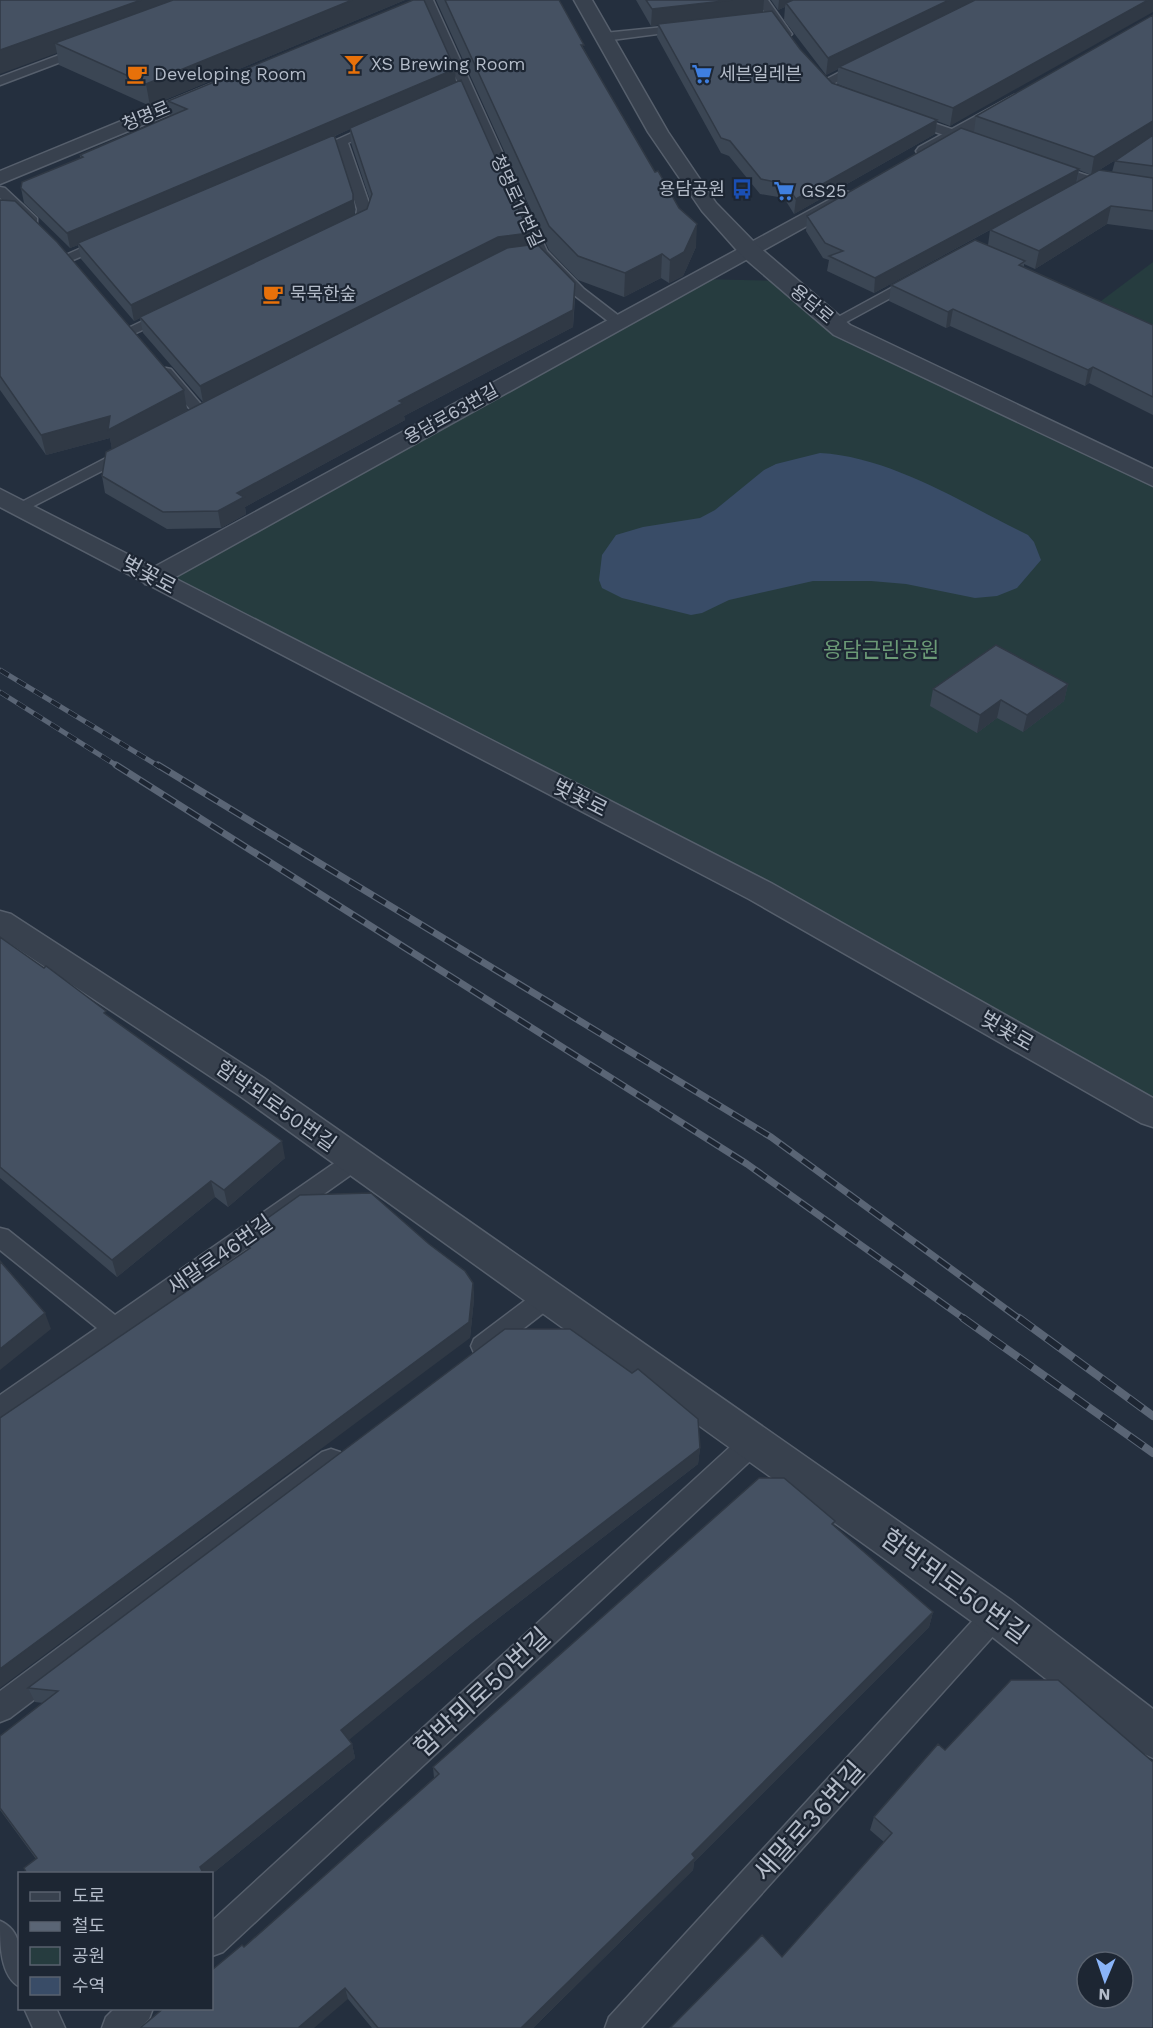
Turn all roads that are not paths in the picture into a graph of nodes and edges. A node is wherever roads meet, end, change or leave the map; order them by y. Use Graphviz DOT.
graph roads {
  1 [pos="584,0"];
  2 [pos="762,0"];
  3 [pos="422,2"];
  4 [pos="695,27"];
  5 [pos="604,37"];
  6 [pos="100,44"];
  7 [pos="793,44"];
  8 [pos="877,57"];
  9 [pos="0,81"];
  10 [pos="229,82"];
  11 [pos="1035,89"];
  12 [pos="836,93"];
  13 [pos="901,116"];
  14 [pos="393,119"];
  15 [pos="956,135"];
  16 [pos="341,141"];
  17 [pos="987,146"];
  18 [pos="297,160"];
  19 [pos="904,164"];
  20 [pos="1040,164"];
  21 [pos="1110,170"];
  22 [pos="0,178"];
  23 [pos="1094,182"];
  24 [pos="863,187"];
  25 [pos="0,191"];
  26 [pos="1153,191"];
  27 [pos="1073,193"];
  28 [pos="45,234"];
  29 [pos="123,234"];
  30 [pos="334,234"];
  31 [pos="750,251"];
  32 [pos="541,252"];
  33 [pos="522,255"];
  34 [pos="68,257"];
  35 [pos="932,270"];
  36 [pos="185,305"];
  37 [pos="618,322"];
  38 [pos="834,323"];
  39 [pos="131,331"];
  40 [pos="154,358"];
  41 [pos="200,412"];
  42 [pos="148,441"];
  43 [pos="1153,479"];
  44 [pos="10,502"];
  45 [pos="154,578"];
  46 [pos="0,922"];
  47 [pos="1153,1114"];
  48 [pos="354,1161"];
  49 [pos="0,1237"];
  50 [pos="547,1298"];
  51 [pos="115,1329"];
  52 [pos="461,1362"];
  53 [pos="0,1409"];
  54 [pos="752,1443"];
  55 [pos="346,1449"];
  56 [pos="996,1614"];
  57 [pos="0,1708"];
  58 [pos="1153,1736"];
  59 [pos="0,1936"];
  60 [pos="213,1940"];
  61 [pos="18,1968"];
  62 [pos="40,2010"];
  63 [pos="136,2010"];
  64 [pos="50,2028"];
  65 [pos="117,2028"];
  66 [pos="620,2028"];
  1 -- 5 [label="street, 용담로"];
  2 -- 7 [label="lane"];
  3 -- 32 [label="lane, 청명로17번길"];
  4 -- 5 [label="lane"];
  5 -- 31 [label="street, 용담로"];
  6 -- 9 [label="lane"];
  8 -- 12 [label="lane"];
  10 -- 22 [label="street, 청명로"];
  11 -- 15 [label="street"];
  13 -- 15 [label="lane"];
  14 -- 16 [label="lane"];
  15 -- 17 [label="lane"];
  15 -- 19 [label="street"];
  16 -- 18 [label="lane"];
  16 -- 30 [label="lane"];
  20 -- 23 [label="lane"];
  21 -- 23 [label="lane"];
  23 -- 26 [label="lane"];
  23 -- 27 [label="lane"];
  24 -- 31 [label="street, 용담로63번길"];
  25 -- 28 [label="lane"];
  29 -- 34 [label="lane"];
  31 -- 37 [label="street, 용담로63번길"];
  31 -- 38 [label="street, 용담로"];
  32 -- 33 [label="lane"];
  32 -- 37 [label="lane, 청명로17번길"];
  35 -- 38 [label="lane"];
  36 -- 39 [label="lane"];
  37 -- 45 [label="street, 용담로63번길"];
  38 -- 43 [label="street, 용담로"];
  40 -- 41 [label="lane"];
  42 -- 44 [label="lane"];
  44 -- 45 [label="street, 벚꽃로"];
  45 -- 47 [label="street, 벚꽃로"];
  46 -- 48 [label="street, 함박뫼로50번길"];
  48 -- 50 [label="street, 함박뫼로50번길"];
  48 -- 51 [label="lane, 새말로46번길"];
  49 -- 51 [label="lane"];
  50 -- 52 [label="lane"];
  50 -- 54 [label="street, 함박뫼로50번길"];
  51 -- 53 [label="lane, 새말로46번길"];
  54 -- 56 [label="street, 함박뫼로50번길"];
  54 -- 60 [label="lane, 함박뫼로50번길"];
  55 -- 57 [label="lane"];
  56 -- 58 [label="street, 함박뫼로50번길"];
  56 -- 66 [label="lane, 새말로36번길"];
  59 -- 61 [label="lane"];
  62 -- 64 [label="lane"];
  63 -- 65 [label="lane"];
}
